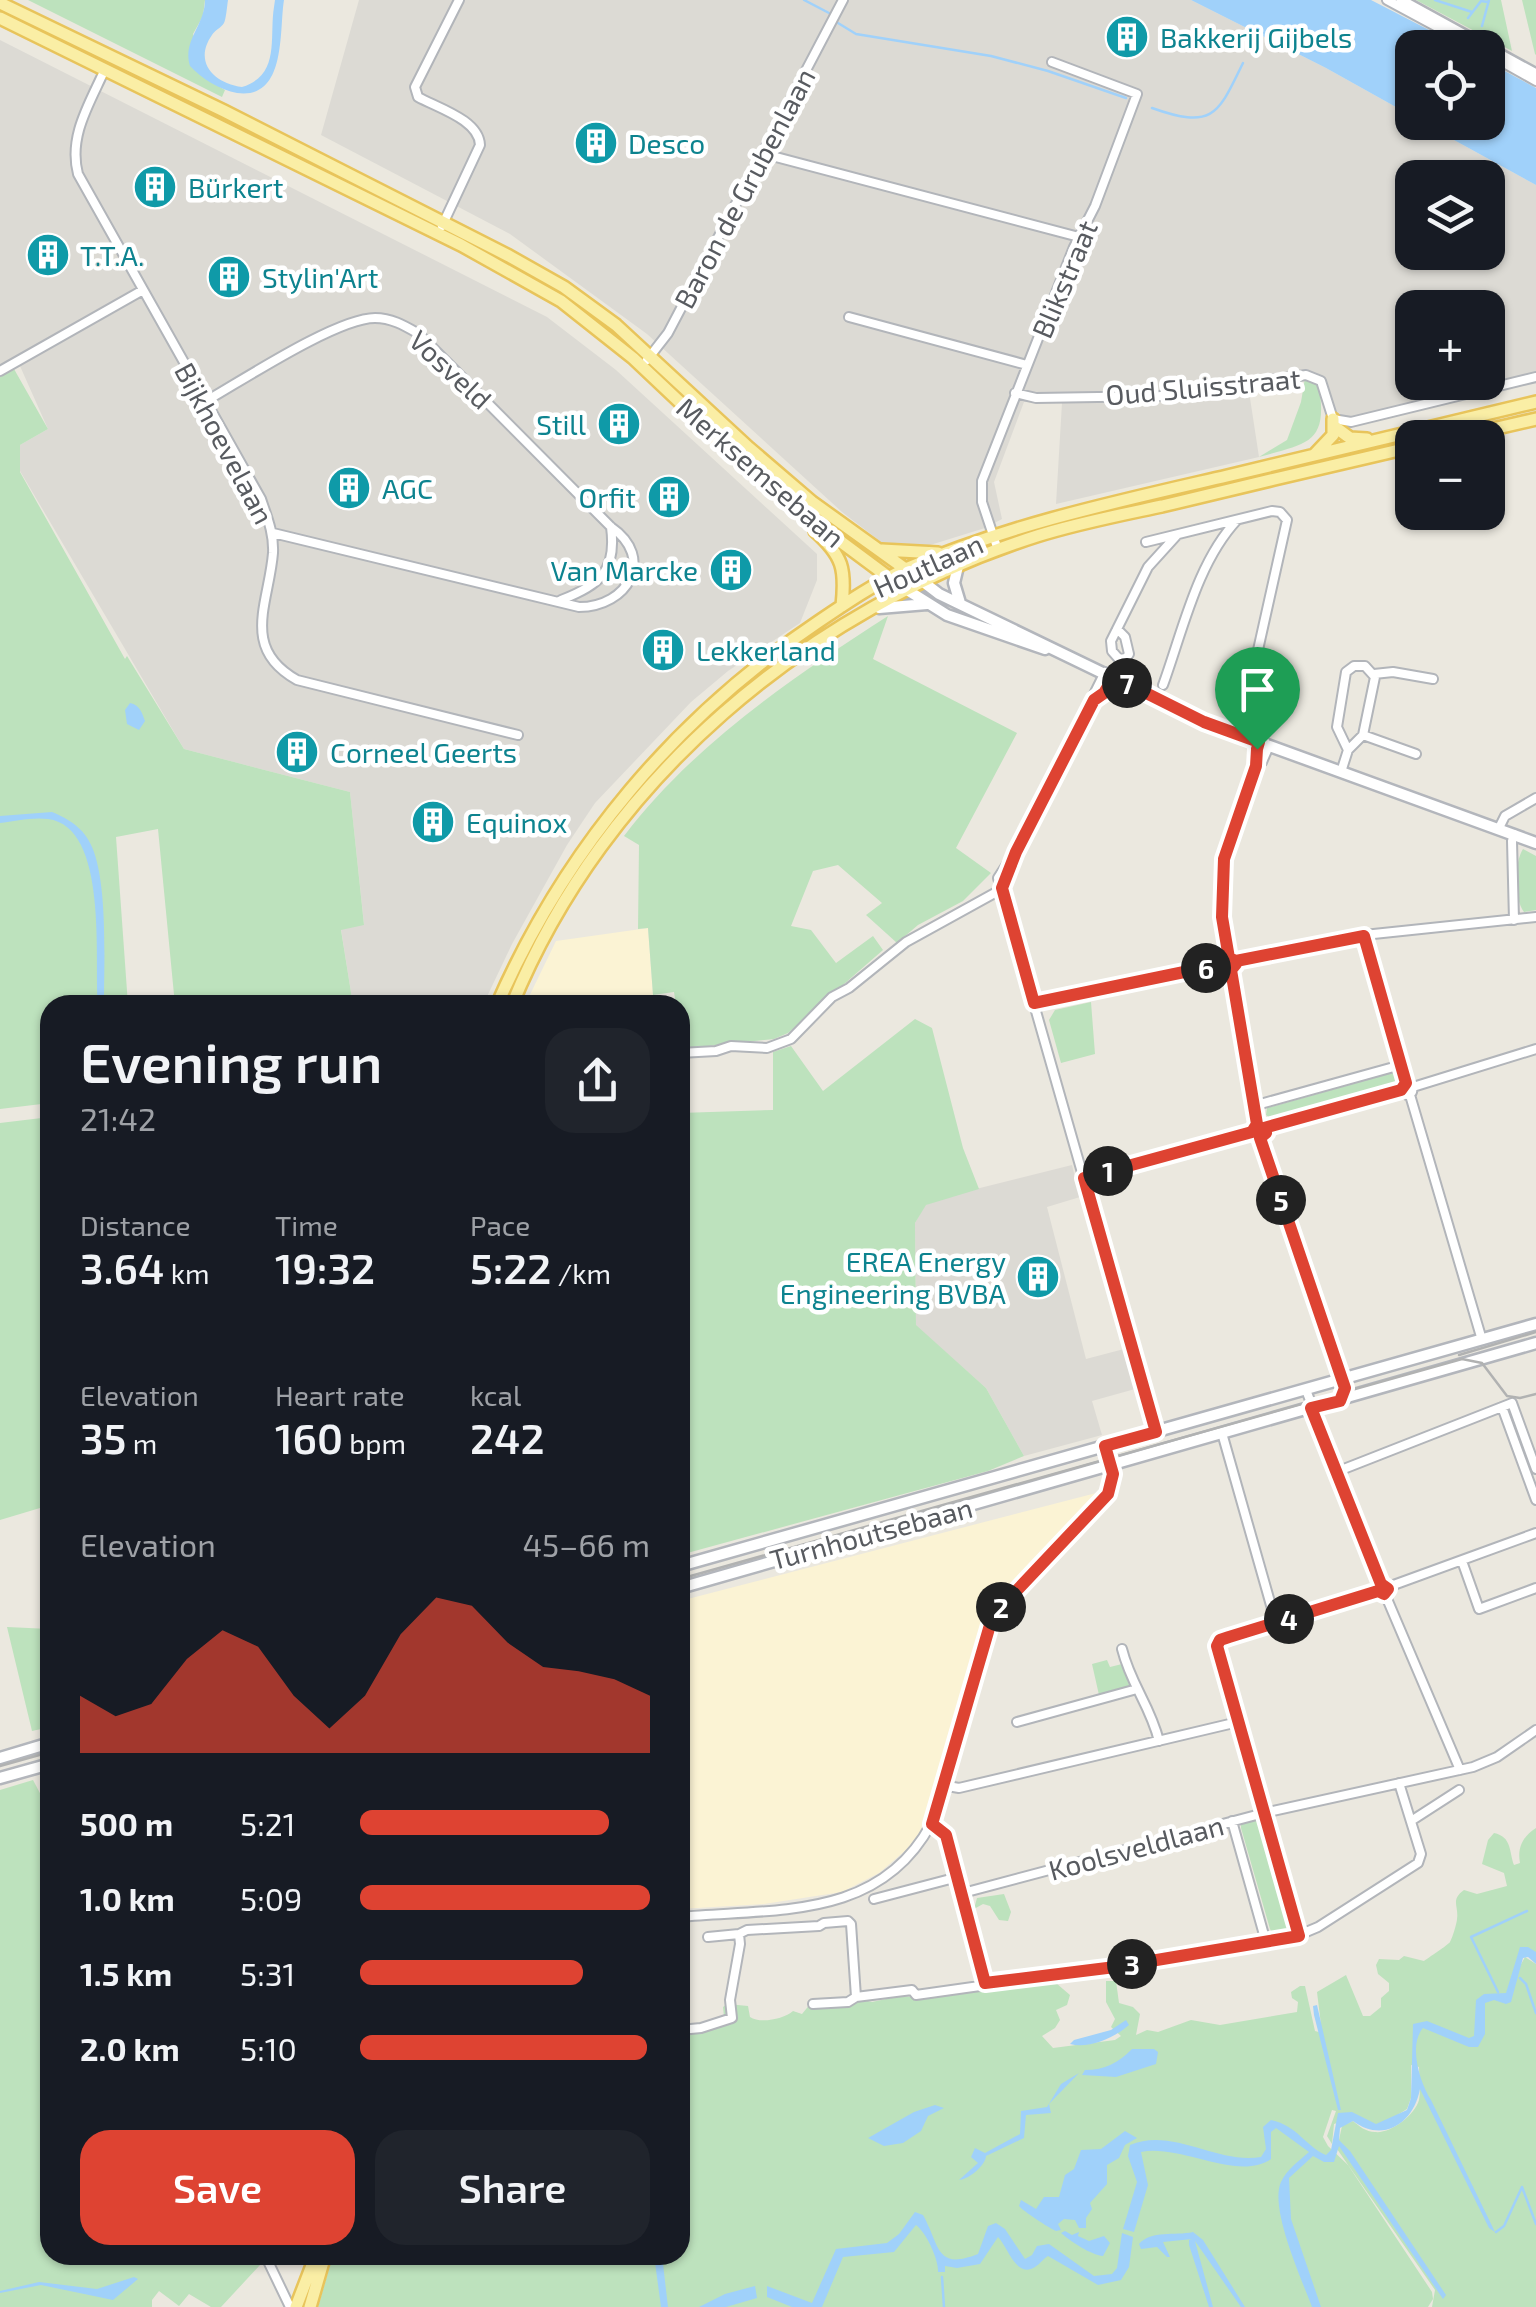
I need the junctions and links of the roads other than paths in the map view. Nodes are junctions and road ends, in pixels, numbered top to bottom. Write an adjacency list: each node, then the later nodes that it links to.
1 (459, 0): 13 (street)
2 (842, 0): 12 (street, Baron de Grubenlaan)
3 (1387, 0): 7 (street)
4 (1401, 0): 11 (street)
5 (0, 3): 8 (main road, Merksemsebaan)
6 (0, 18): 8 (main road, Merksemsebaan)
7 (1443, 30)
8 (108, 61): 13 (main road, Merksemsebaan); 16 (street, Bijkhoevelaan)
9 (1052, 62): 14 (street, Blikstraat)
10 (1505, 62): 11 (street)
11 (1536, 78)
12 (761, 153): 14 (street); 18 (street, Baron de Grubenlaan)
13 (441, 228): 15 (main road, Merksemsebaan)
14 (1080, 238): 19 (street, Blikstraat)
15 (540, 280): 18 (main road, Merksemsebaan); 20 (main road, Merksemsebaan)
16 (143, 290): 21 (street); 24 (street, Bijkhoevelaan)
17 (849, 317): 19 (street)
18 (651, 356): 20 (street, Baron de Grubenlaan); 39 (main road, Merksemsebaan)
19 (1027, 364): 23 (street, Blikstraat)
20 (642, 366): 32 (main road, Merksemsebaan)
21 (0, 371)
22 (1536, 377): 27 (street, Oud Sluisstraat)
23 (1015, 393): 27 (street, Oud Sluisstraat); 37 (street, Blikstraat)
24 (206, 401): 34 (street, Vosveld); 35 (street, Bijkhoevelaan)
25 (1536, 402): 29 (main road, Houtlaan)
26 (1536, 418): 28 (main road)
27 (1334, 423): 29 (main road); 31 (main road)
28 (1505, 426)
29 (1382, 440): 31 (main road, Houtlaan)
30 (1395, 451): 40 (main road, Houtlaan)
31 (1312, 456): 37 (main road, Houtlaan)
32 (805, 514): 44 (main road, Merksemsebaan); 50 (main road)
33 (1238, 520): 36 (street); 57 (street); 58 (street)
34 (611, 526): 47 (street); 47 (street, Vosveld)
35 (272, 533): 47 (street, Vosveld); 60 (street, Bijkhoevelaan)
36 (1178, 535): 38 (street); 52 (street)
37 (993, 536): 40 (street, Blikstraat); 41 (main road, Houtlaan)
38 (1146, 542)
39 (878, 549): 41 (main road); 43 (main road, Merksemsebaan)
40 (998, 550): 42 (main road, Houtlaan)
41 (948, 553): 43 (main road, Houtlaan)
42 (958, 566): 45 (main road, Houtlaan); 49 (main road)
43 (906, 570): 44 (main road, Houtlaan); 45 (main road, Merksemsebaan)
44 (890, 578): 46 (main road, Merksemsebaan); 50 (main road, Houtlaan)
45 (922, 580): 46 (main road, Houtlaan); 49 (main road, Merksemsebaan)
46 (904, 588): 48 (main road, Merksemsebaan); 51 (main road, Houtlaan)
47 (562, 600)
48 (928, 604): 51 (main road); 53 (main road, Merksemsebaan)
49 (960, 604): 53 (main road, Merksemsebaan)
50 (842, 606): 74 (main road, Houtlaan)
51 (860, 614): 75 (main road, Houtlaan)
52 (1117, 629)
53 (1057, 649): 54 (main road, Merksemsebaan)
54 (1110, 674): 58 (main road, Merksemsebaan); 69 (street)
55 (1374, 674): 56 (street); 59 (street); 62 (street)
56 (1432, 678)
57 (1164, 685)
58 (1239, 735): 61 (main road, Merksemsebaan)
59 (1363, 735): 62 (street); 63 (street)
60 (518, 736)
61 (1264, 744): 64 (main road, Merksemsebaan); 73 (street)
62 (1348, 750): 64 (street)
63 (1416, 754)
64 (1341, 772): 66 (main road, Merksemsebaan)
65 (1536, 798): 66 (street)
66 (1499, 828): 67 (main road, Merksemsebaan)
67 (1514, 834): 68 (main road, Merksemsebaan); 71 (street)
68 (1536, 842)
69 (1001, 886): 76 (street); 78 (street)
70 (1536, 917): 71 (street)
71 (1514, 920): 72 (street)
72 (1364, 936): 73 (street); 79 (street)
73 (1230, 963): 76 (street); 81 (street)
74 (502, 995)
75 (517, 995)
76 (1034, 1003): 83 (street)
77 (1536, 1049): 80 (street)
78 (690, 1052)
79 (1401, 1064): 80 (street); 81 (street)
80 (1407, 1089): 82 (street); 85 (street)
81 (1253, 1106): 82 (street)
82 (1258, 1128): 83 (street); 87 (street)
83 (1084, 1178): 92 (street)
84 (1536, 1324): 85 (main road, Turnhoutsebaan)
85 (1482, 1340): 87 (main road, Turnhoutsebaan)
86 (1536, 1343): 89 (main road, Turnhoutsebaan)
87 (1342, 1379): 88 (main road, Turnhoutsebaan); 89 (street)
88 (1306, 1390): 91 (street); 92 (main road, Turnhoutsebaan)
89 (1340, 1401): 91 (main road, Turnhoutsebaan)
90 (1502, 1406): 97 (street); 98 (street); 101 (street)
91 (1311, 1408): 93 (main road, Turnhoutsebaan); 98 (street)
92 (1156, 1432): 94 (main road, Turnhoutsebaan)
93 (1222, 1433): 96 (main road, Turnhoutsebaan); 108 (street)
94 (1105, 1446): 95 (main road, Turnhoutsebaan); 96 (street)
95 (1061, 1458): 99 (street); 100 (street); 104 (main road, Turnhoutsebaan)
96 (1111, 1466): 99 (main road, Turnhoutsebaan); 121 (street)
97 (1536, 1470)
98 (1336, 1472): 107 (street)
99 (1074, 1477): 100 (main road, Turnhoutsebaan)
100 (1062, 1480): 105 (main road, Turnhoutsebaan)
101 (1536, 1500)
102 (1536, 1534): 103 (street)
103 (1462, 1560): 106 (street); 107 (street)
104 (690, 1563)
105 (690, 1585)
106 (1536, 1588)
107 (1383, 1589): 108 (street); 118 (street)
108 (1276, 1623): 112 (street)
109 (1122, 1649): 110 (street)
110 (1137, 1690): 111 (street); 114 (street)
111 (1016, 1722)
112 (1238, 1722): 114 (street); 123 (street)
113 (1536, 1730): 118 (street, Koolsveldlaan)
114 (1159, 1741): 121 (street)
115 (40, 1746): 116 (main road)
116 (0, 1758)
117 (40, 1767): 119 (main road)
118 (1460, 1770): 120 (street, Koolsveldlaan)
119 (0, 1778)
120 (1399, 1783): 123 (street, Koolsveldlaan); 125 (street)
121 (942, 1785): 126 (street)
122 (1460, 1790): 125 (street)
123 (1264, 1813): 124 (street, Koolsveldlaan); 132 (street)
124 (1232, 1821): 128 (street, Koolsveldlaan); 134 (street)
125 (1411, 1821): 132 (street)
126 (932, 1824): 127 (street); 130 (street)
127 (958, 1877): 128 (street); 129 (street)
128 (963, 1893): 135 (street)
129 (874, 1900)
130 (690, 1917)
131 (738, 1934): 133 (street); 136 (street); 138 (street)
132 (1299, 1936): 134 (street)
133 (708, 1937)
134 (1266, 1942): 135 (street)
135 (985, 1983): 136 (street)
136 (856, 1997): 137 (street)
137 (813, 2004)
138 (690, 2029)
139 (270, 2265): 143 (street)
140 (312, 2265): 142 (main road)
141 (322, 2265): 145 (main road)
142 (303, 2288): 143 (street); 144 (main road)
143 (282, 2291): 144 (street)
144 (293, 2307)
145 (310, 2307)

